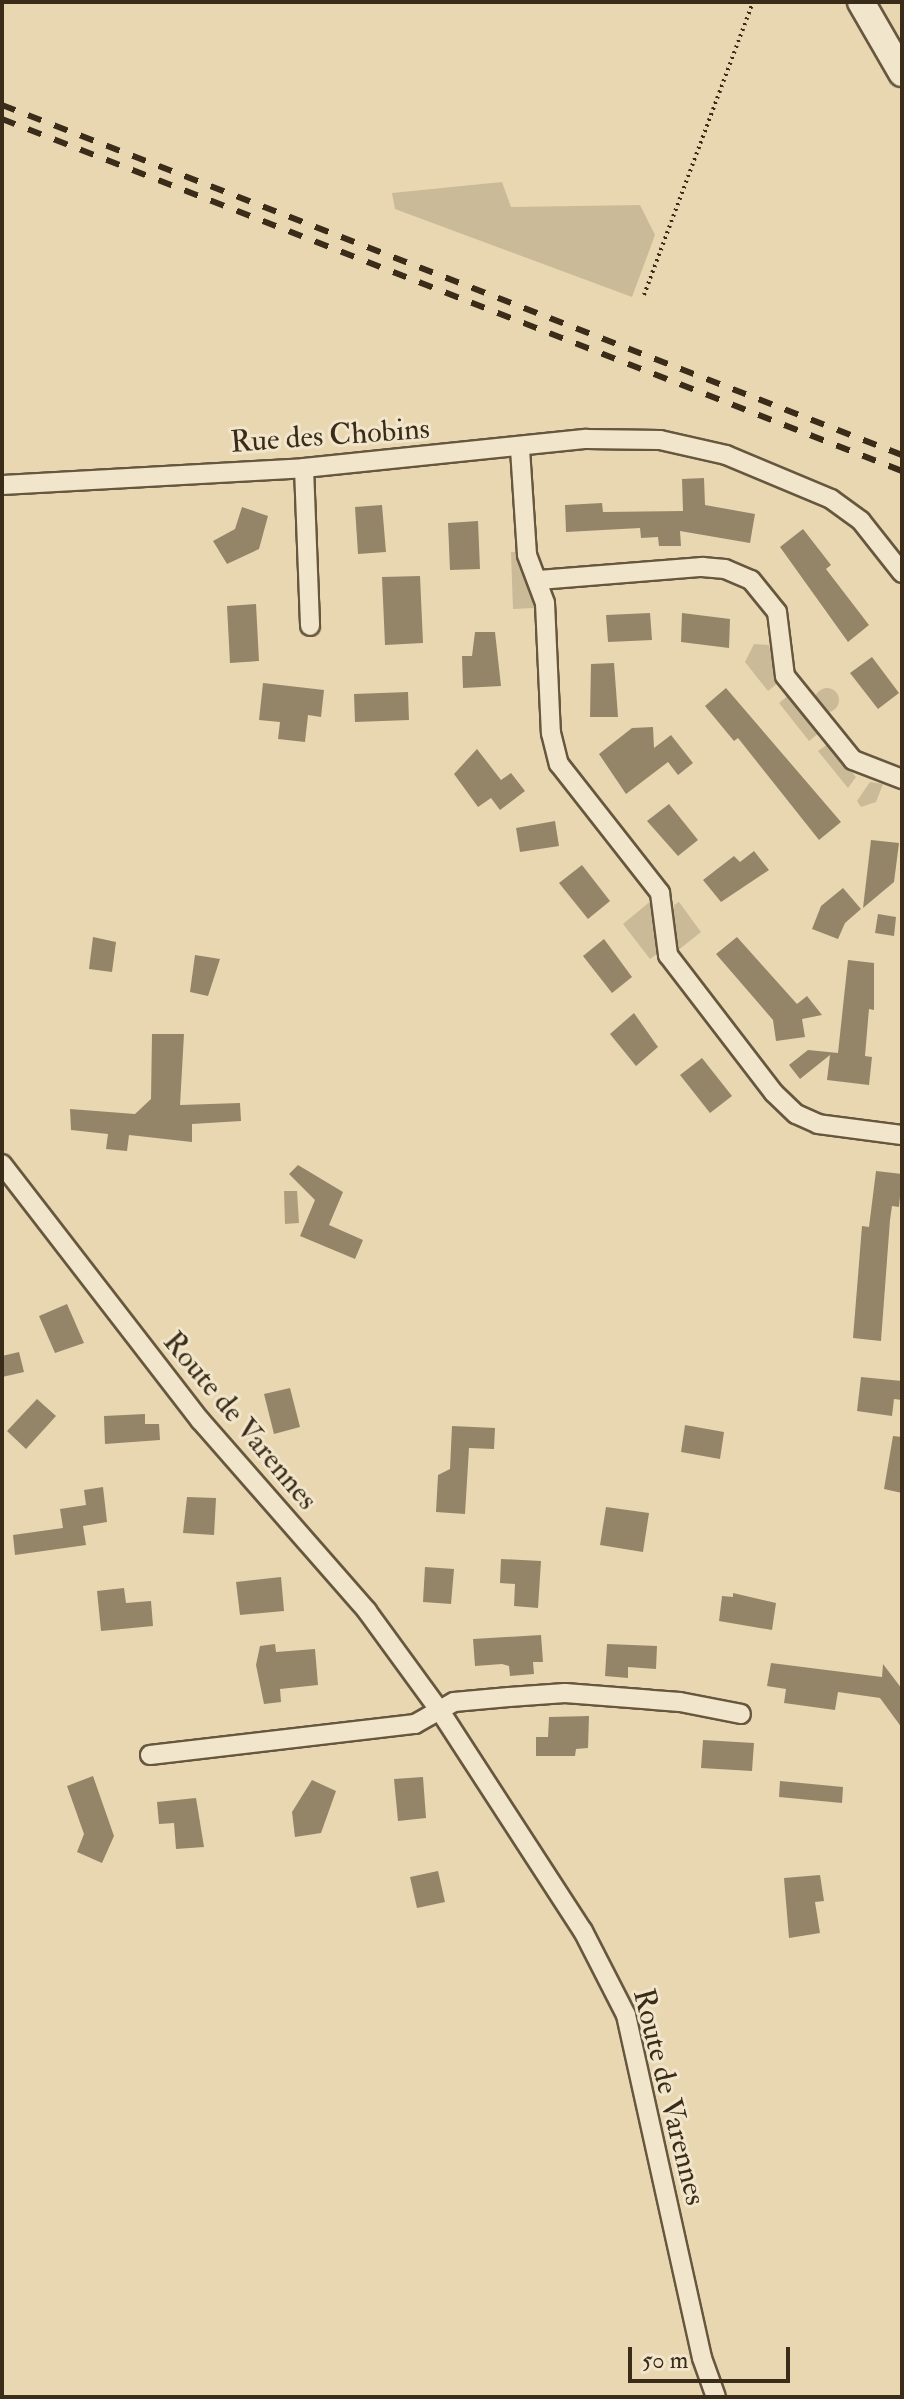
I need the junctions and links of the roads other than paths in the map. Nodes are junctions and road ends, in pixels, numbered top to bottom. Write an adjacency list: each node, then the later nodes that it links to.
1 (861, 2): 2 (street)
2 (902, 73)
3 (520, 449): 4 (street, Rue des Chobins); 6 (street, Rue des Chobins); 7 (street)
4 (304, 468): 5 (street, Rue des Chobins); 8 (street)
5 (2, 485)
6 (902, 573)
7 (539, 580): 9 (street); 10 (street)
8 (310, 626)
9 (902, 779)
10 (902, 1131)
11 (2, 1164): 12 (street, Route de Varennes)
12 (440, 1711): 13 (street); 14 (street); 15 (street, Route de Varennes)
13 (741, 1714)
14 (150, 1755)
15 (716, 2397)

